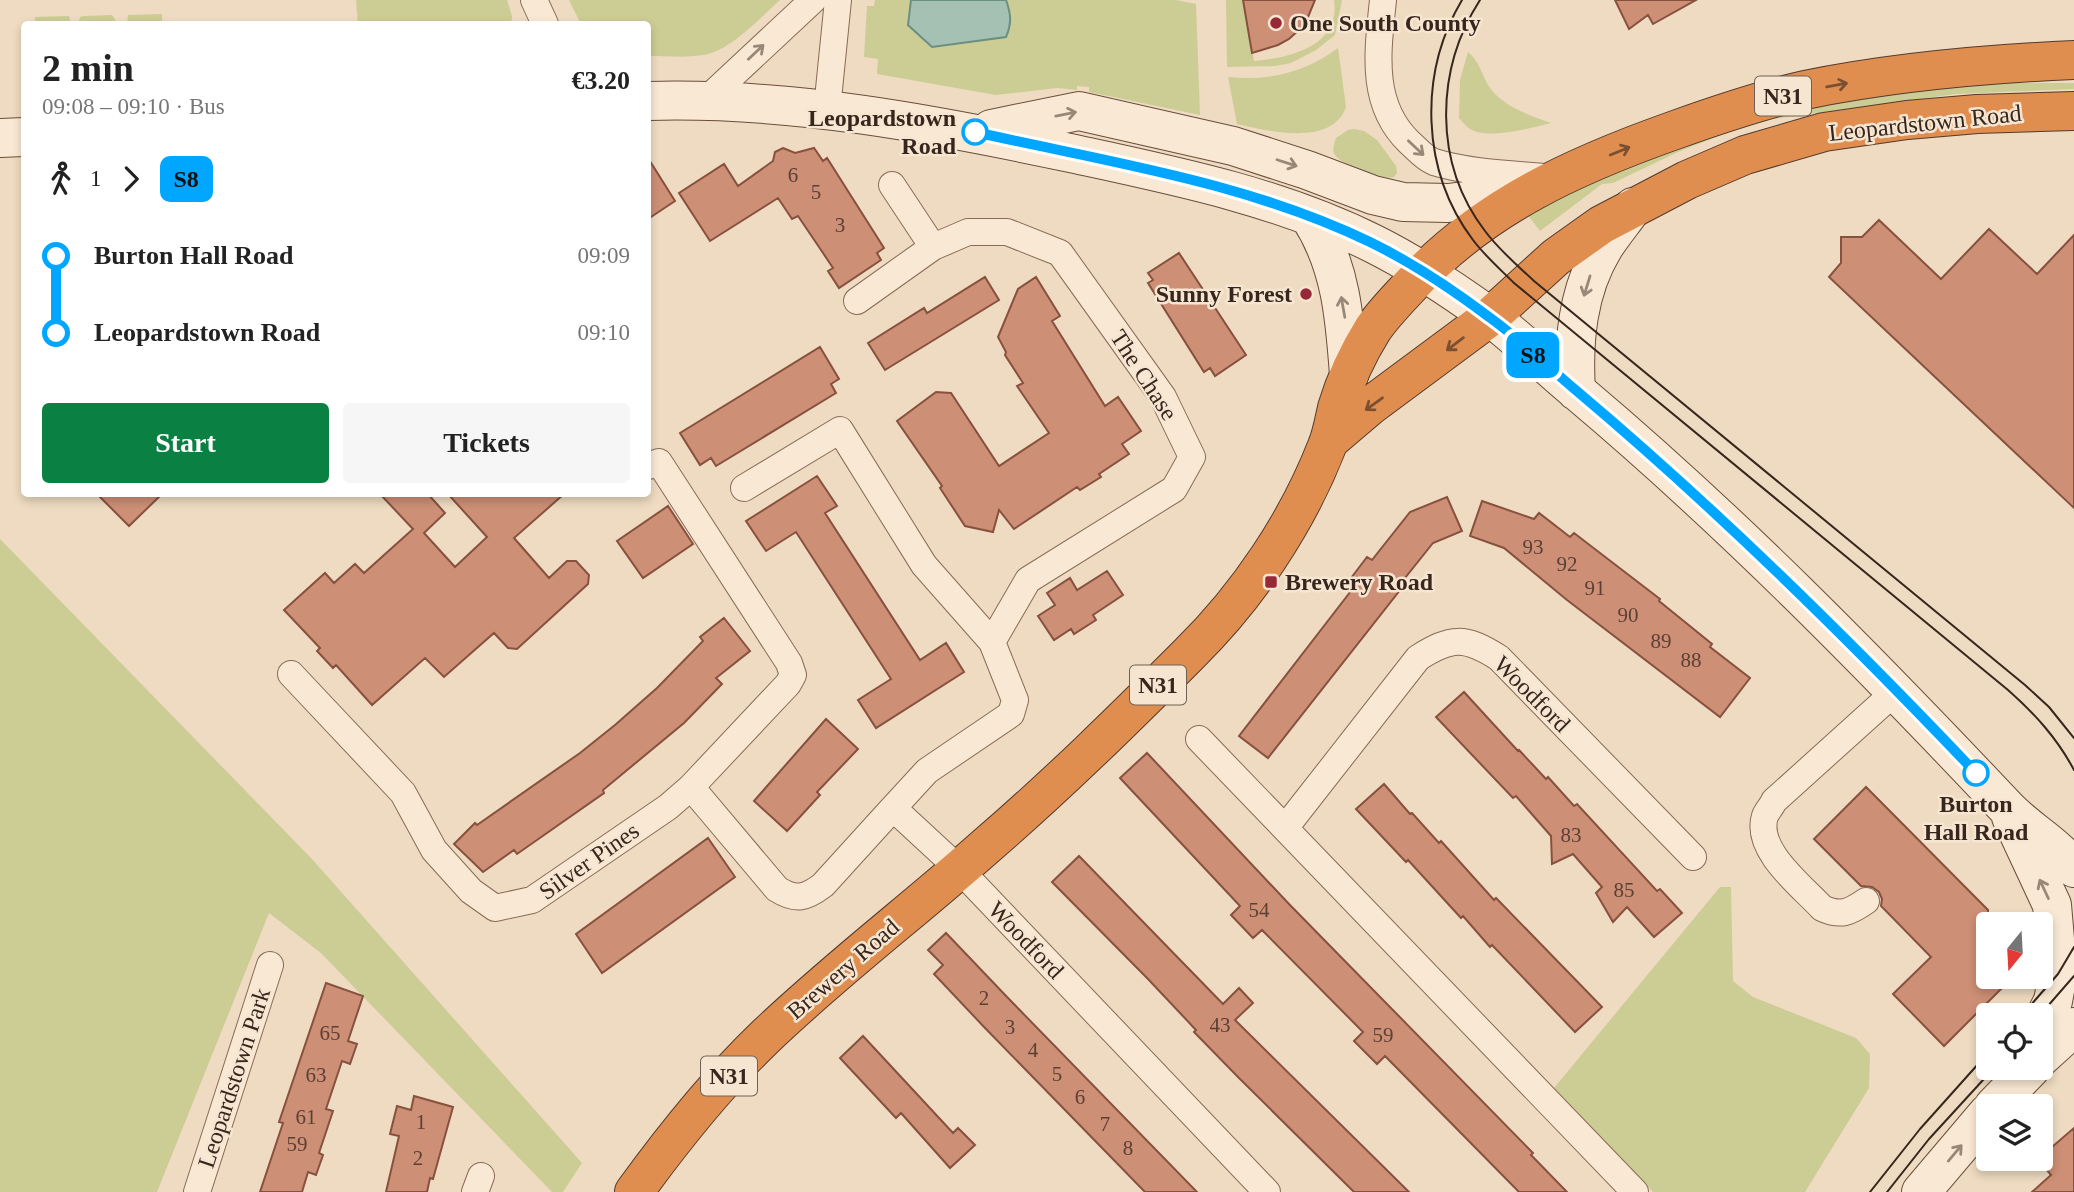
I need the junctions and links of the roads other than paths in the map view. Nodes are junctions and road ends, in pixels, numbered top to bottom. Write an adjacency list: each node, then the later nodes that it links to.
1 (534, 0): 5 (street)
2 (813, 0): 7 (street, one-way to 2)
3 (838, 0): 9 (street)
4 (1383, 0): 15 (street, one-way to 15)
5 (544, 21)
6 (2074, 60): 15 (highway, Leopardstown Road / N31, one-way to 6)
7 (707, 99): 8 (main road); 9 (main road)
8 (651, 101)
9 (827, 109): 11 (main road)
10 (2074, 111): 16 (highway, Leopardstown Road / N31)
11 (975, 132): 15 (main road, one-way to 15); 17 (main road)
12 (21, 137): 13 (main road)
13 (0, 138)
14 (892, 185): 18 (street)
15 (1543, 185): 19 (highway, Leopardstown Road / N31)
16 (1633, 207): 21 (highway, Leopardstown Road / N31); 23 (main road, one-way to 23)
17 (1309, 216): 19 (main road); 22 (main road, one-way to 17)
18 (933, 247): 20 (street, The Chase); 27 (street, The Chase)
19 (1423, 273): 21 (main road); 22 (highway, Brewery Road / N31)
20 (857, 301)
21 (1490, 317): 23 (main road); 24 (highway, Brewery Road / N31, one-way to 24)
22 (1349, 375): 24 (highway, Brewery Road / N31)
23 (1576, 391): 29 (main road)
24 (1330, 440): 37 (highway, Brewery Road / N31)
25 (651, 465): 31 (street, Silver Pines)
26 (744, 488): 27 (street)
27 (992, 642): 32 (street)
28 (291, 674): 31 (street, Silver Pines)
29 (1896, 691): 33 (main road); 38 (street)
30 (1199, 739): 34 (street)
31 (691, 787): 32 (street)
32 (892, 808): 37 (street)
33 (2008, 810): 36 (main road); 40 (main road, one-way to 33)
34 (1285, 828): 35 (street, Woodford); 47 (street)
35 (1693, 857)
36 (2073, 866)
37 (959, 869): 45 (highway, Brewery Road / N31); 46 (street, Woodford)
38 (1866, 901)
39 (270, 965): 44 (street, Leopardstown Park)
40 (2052, 1003)
41 (2074, 1027): 42 (main road)
42 (2053, 1046)
43 (2009, 1088): 48 (main road, one-way to 43)
44 (197, 1192)
45 (634, 1192)
46 (1267, 1192)
47 (1635, 1192)
48 (1921, 1192)

